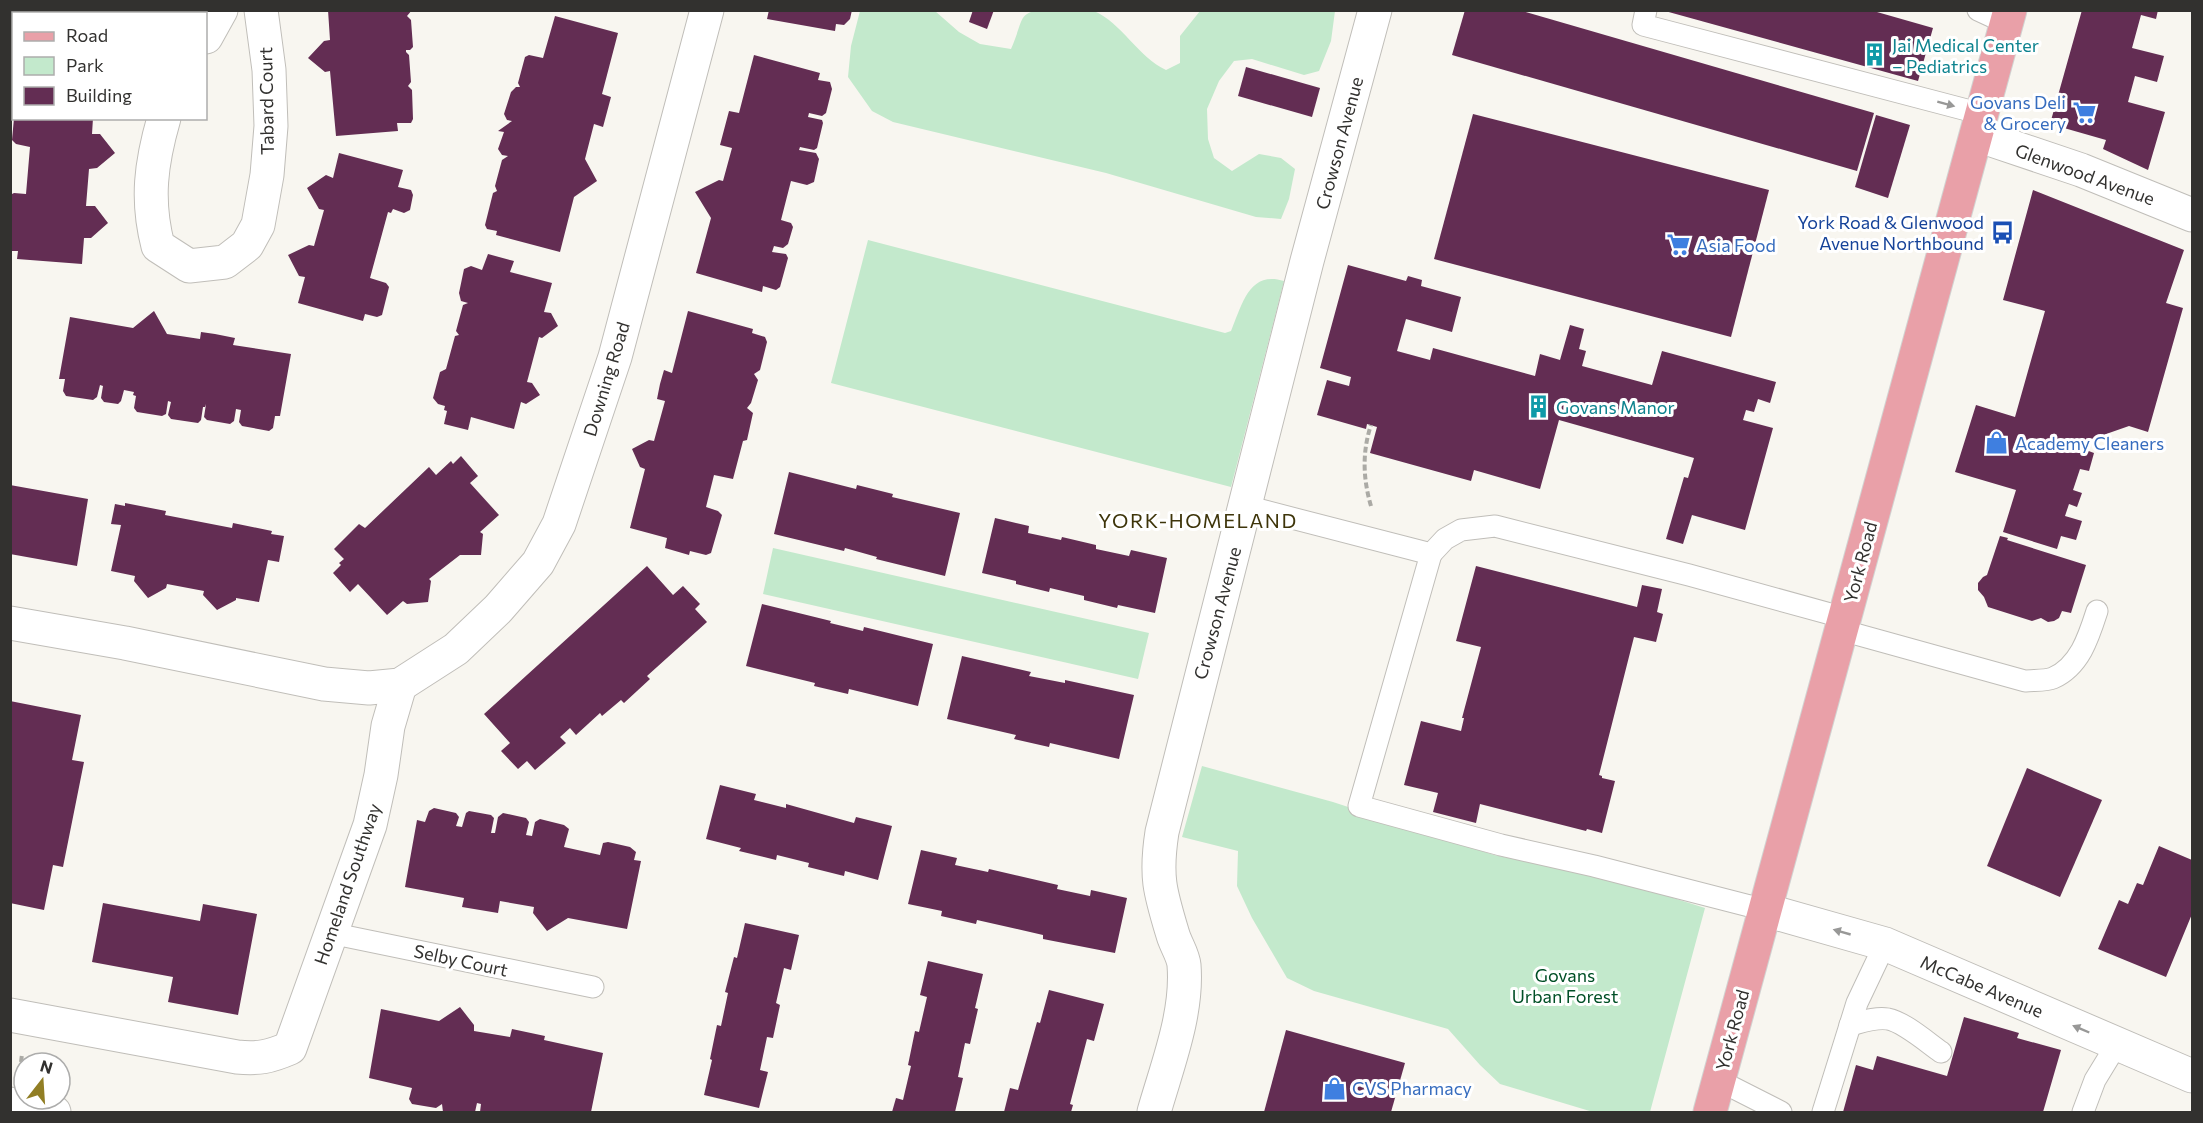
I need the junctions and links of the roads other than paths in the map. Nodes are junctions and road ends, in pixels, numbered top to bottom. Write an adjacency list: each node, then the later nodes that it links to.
1 (221, 10): 7 (street)
2 (261, 10): 8 (street, Tabard Court)
3 (707, 10): 16 (street, Downing Road)
4 (1375, 10): 11 (street, Crowson Avenue)
5 (1646, 10): 9 (lane, one-way to 9)
6 (1998, 15): 9 (main road, York Road)
7 (207, 35)
8 (163, 120)
9 (1979, 124): 10 (street, Glenwood Avenue); 15 (main road, York Road)
10 (2193, 215)
11 (1245, 506): 12 (lane); 27 (street, Crowson Avenue)
12 (1431, 554): 15 (lane); 17 (lane)
13 (2097, 611): 15 (lane)
14 (10, 623): 16 (street)
15 (1843, 624): 17 (main road, York Road)
16 (400, 685): 18 (street, Homeland Southway)
17 (1765, 910): 19 (street, McCabe Avenue, one-way to 17); 26 (main road, York Road)
18 (330, 933): 20 (lane, Selby Court); 21 (street, Homeland Southway)
19 (1885, 944): 22 (lane); 23 (street, McCabe Avenue, one-way to 19)
20 (593, 987)
21 (10, 1016)
22 (1850, 1025): 24 (lane); 30 (lane)
23 (2117, 1044): 25 (street, McCabe Avenue); 31 (lane)
24 (1941, 1052)
25 (2193, 1076)
26 (1718, 1080): 28 (main road, York Road); 29 (lane)
27 (1154, 1113)
28 (1710, 1113)
29 (1782, 1113)
30 (1823, 1113)
31 (2083, 1113)

